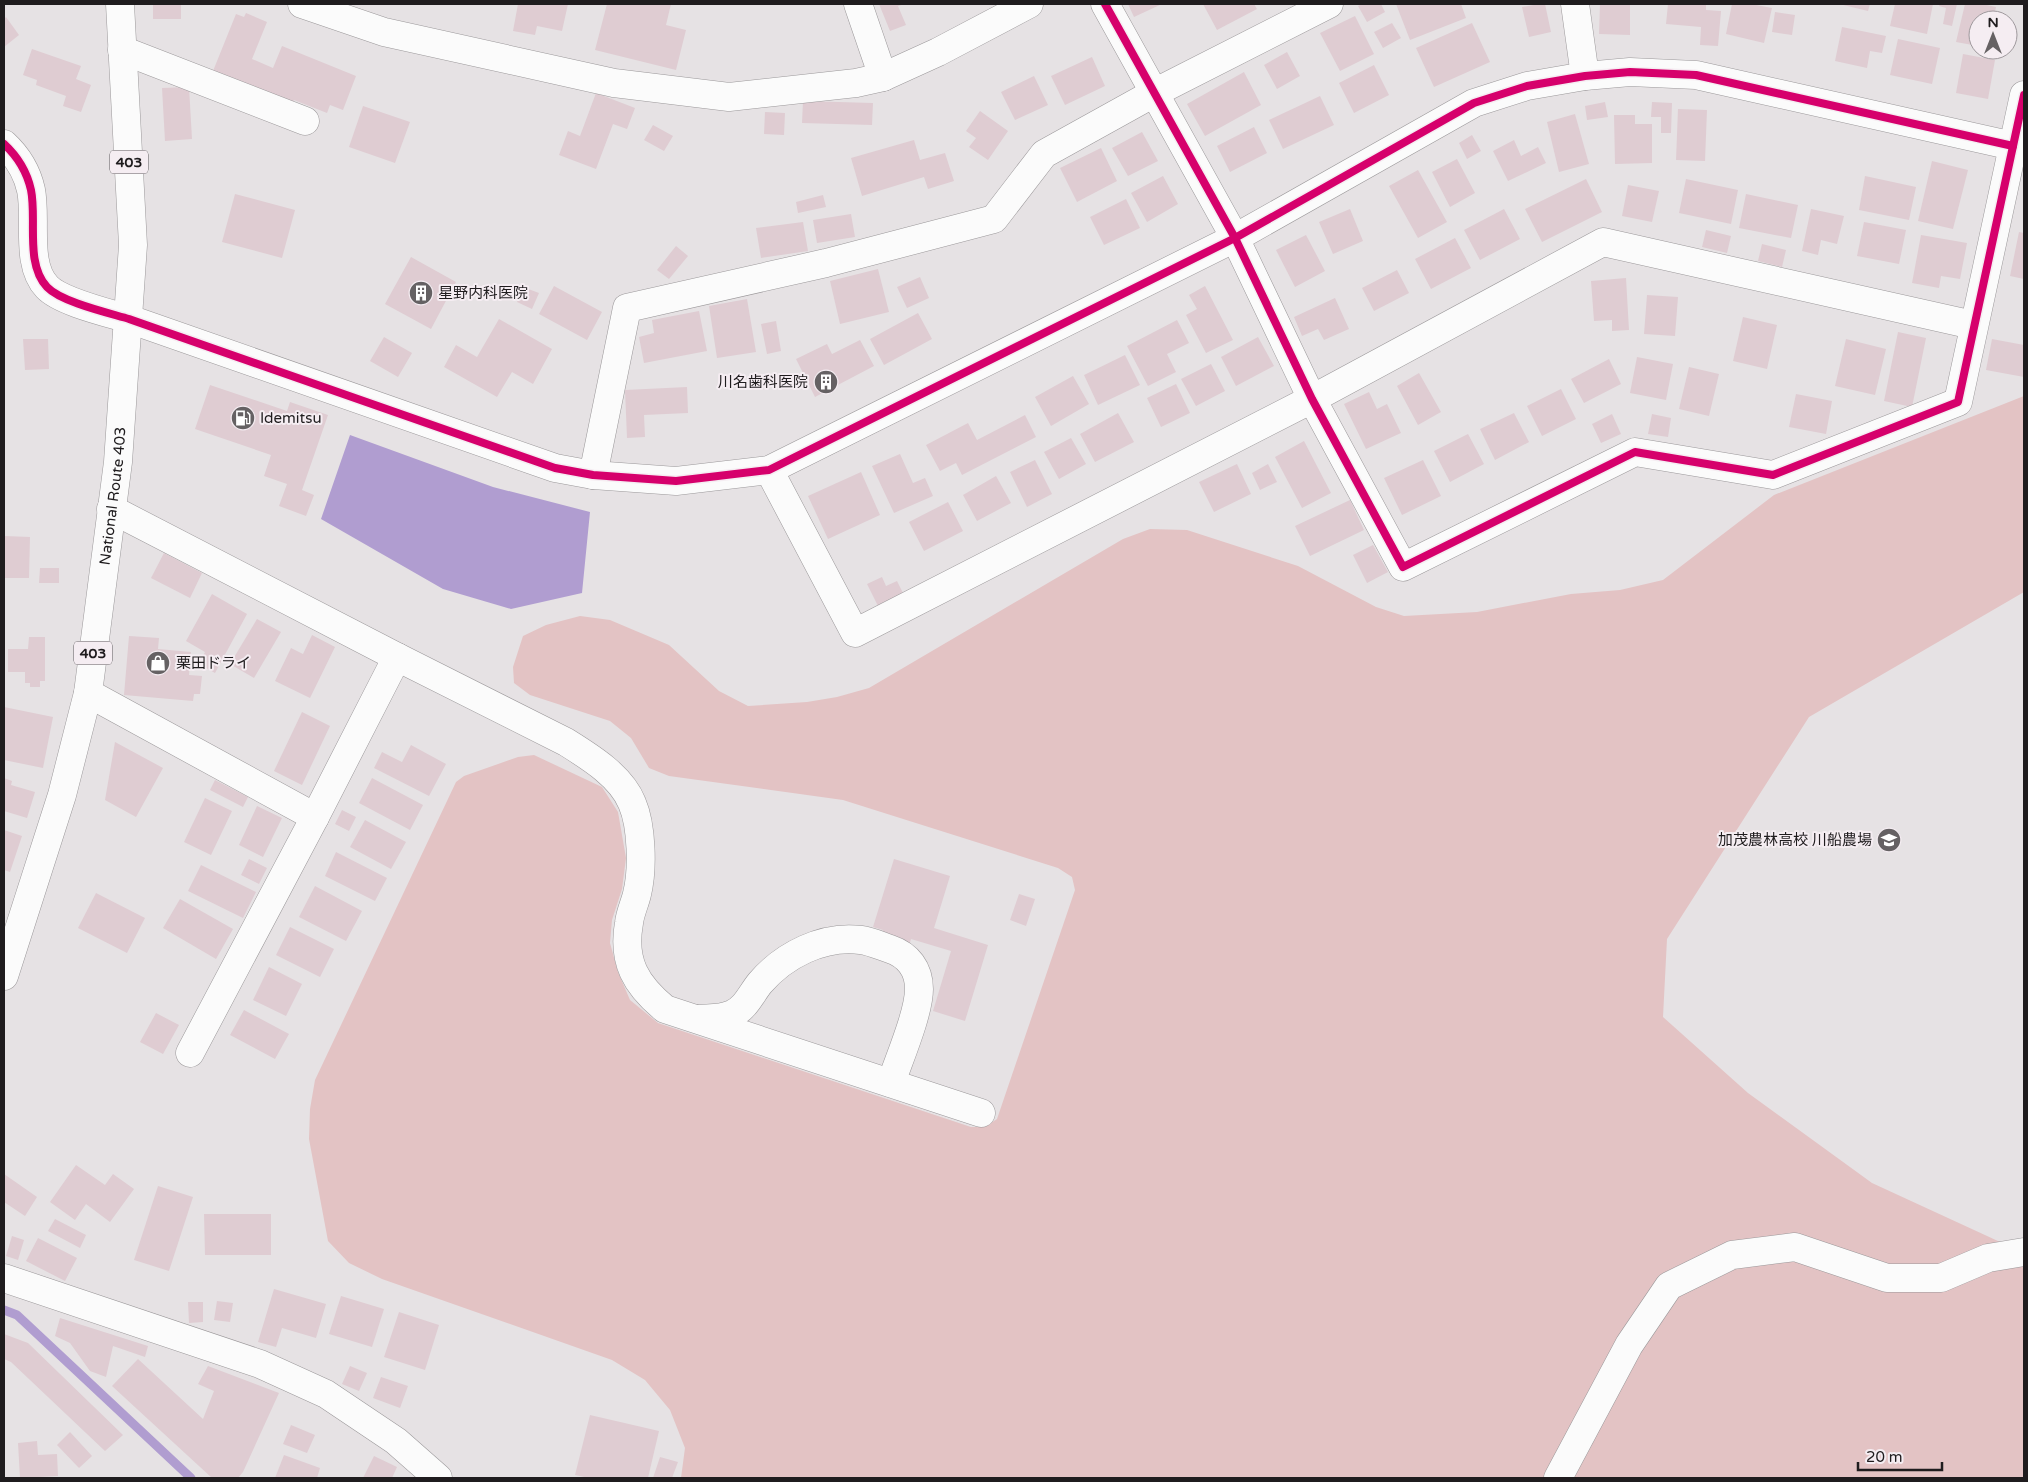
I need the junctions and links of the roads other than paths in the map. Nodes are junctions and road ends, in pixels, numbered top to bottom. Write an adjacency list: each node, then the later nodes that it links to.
1 (120, 4): 8 (main road, National Route 403 / 403)
2 (302, 4): 10 (main road)
3 (858, 4): 10 (main road)
4 (1029, 4): 10 (main road)
5 (1105, 4): 11 (main road)
6 (1329, 4): 11 (main road)
7 (1575, 4): 9 (main road)
8 (122, 50): 13 (main road); 17 (main road, National Route 403 / 403)
9 (1585, 76): 15 (main road); 16 (main road)
10 (883, 77)
11 (1154, 92): 16 (main road); 21 (main road)
12 (2024, 95): 15 (main road)
13 (304, 121)
14 (4, 144): 17 (main road)
15 (2014, 146): 18 (main road)
16 (1235, 238): 19 (main road); 20 (main road)
17 (129, 319): 21 (main road); 22 (main road, National Route 403 / 403)
18 (1974, 325): 19 (main road); 19 (main road)
19 (1312, 399): 20 (main road)
20 (769, 470): 21 (main road)
21 (593, 475)
22 (111, 508): 23 (main road); 24 (main road, National Route 403 / 403)
23 (397, 657): 25 (main road); 27 (main road)
24 (88, 693): 25 (main road); 26 (main road, National Route 403 / 403)
25 (315, 818): 28 (main road)
26 (4, 976)
27 (694, 1019): 29 (main road); 29 (main road)
28 (190, 1053)
29 (891, 1084): 30 (main road)
30 (982, 1113)
31 (2024, 1252): 34 (main road)
32 (4, 1278): 33 (main road)
33 (438, 1478)
34 (1558, 1478)

